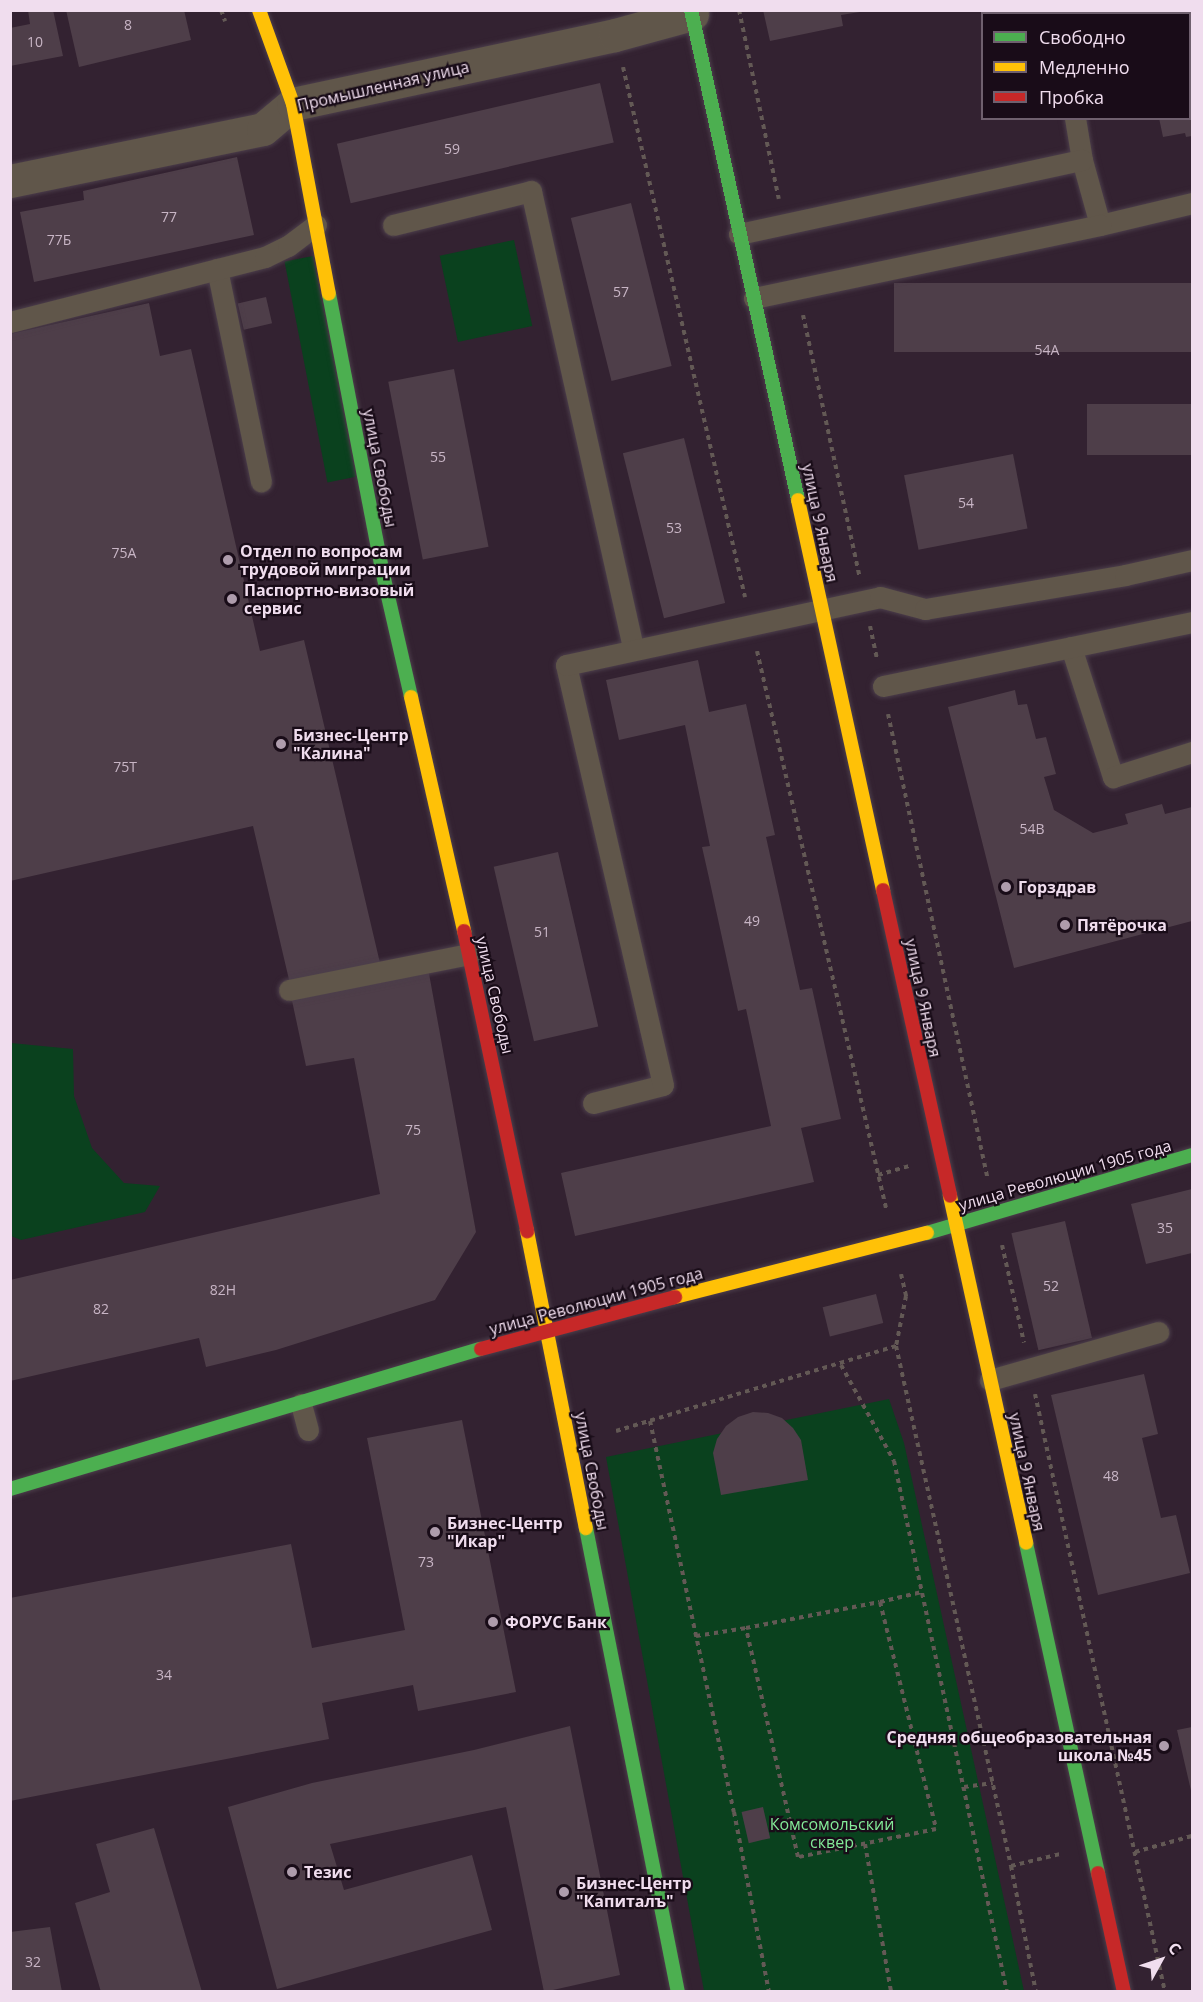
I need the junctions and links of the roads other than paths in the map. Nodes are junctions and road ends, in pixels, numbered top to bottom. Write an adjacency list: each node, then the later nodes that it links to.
1 (259, 10): 3 (main road, улица Свободы)
2 (692, 12): 3 (street, Промышленная улица); 11 (main road, улица 9 Января)
3 (293, 104): 6 (street, Промышленная улица); 8 (main road, улица Свободы)
4 (1075, 120): 5 (lane)
5 (1082, 160): 10 (lane); 11 (lane)
6 (10, 181)
7 (1192, 203): 10 (lane)
8 (316, 225): 12 (lane); 23 (main road, улица Свободы)
9 (393, 225): 20 (lane)
10 (1100, 225): 13 (lane)
11 (740, 234): 13 (main road, улица 9 Января)
12 (217, 269): 14 (lane); 15 (lane)
13 (754, 298): 17 (main road, улица 9 Января)
14 (10, 322)
15 (261, 481)
16 (1192, 560): 17 (lane)
17 (822, 610): 20 (lane); 27 (main road, улица 9 Января)
18 (1192, 622): 19 (lane)
19 (1071, 647): 21 (lane); 22 (lane)
20 (634, 650): 25 (lane)
21 (883, 687)
22 (1192, 752)
23 (469, 954): 24 (lane); 28 (main road, улица Свободы)
24 (289, 990)
25 (593, 1102)
26 (1192, 1155): 27 (main road, улица Революции 1905 года)
27 (956, 1225): 28 (main road, улица Революции 1905 года); 30 (main road, улица 9 Января)
28 (544, 1330): 31 (main road, улица Революции 1905 года); 34 (main road, улица Свободы)
29 (1158, 1332): 30 (lane)
30 (990, 1380): 35 (main road, улица 9 Января)
31 (301, 1404): 32 (lane); 33 (main road, улица Революции 1905 года)
32 (308, 1430)
33 (10, 1489)
34 (678, 1992)
35 (1124, 1992)

